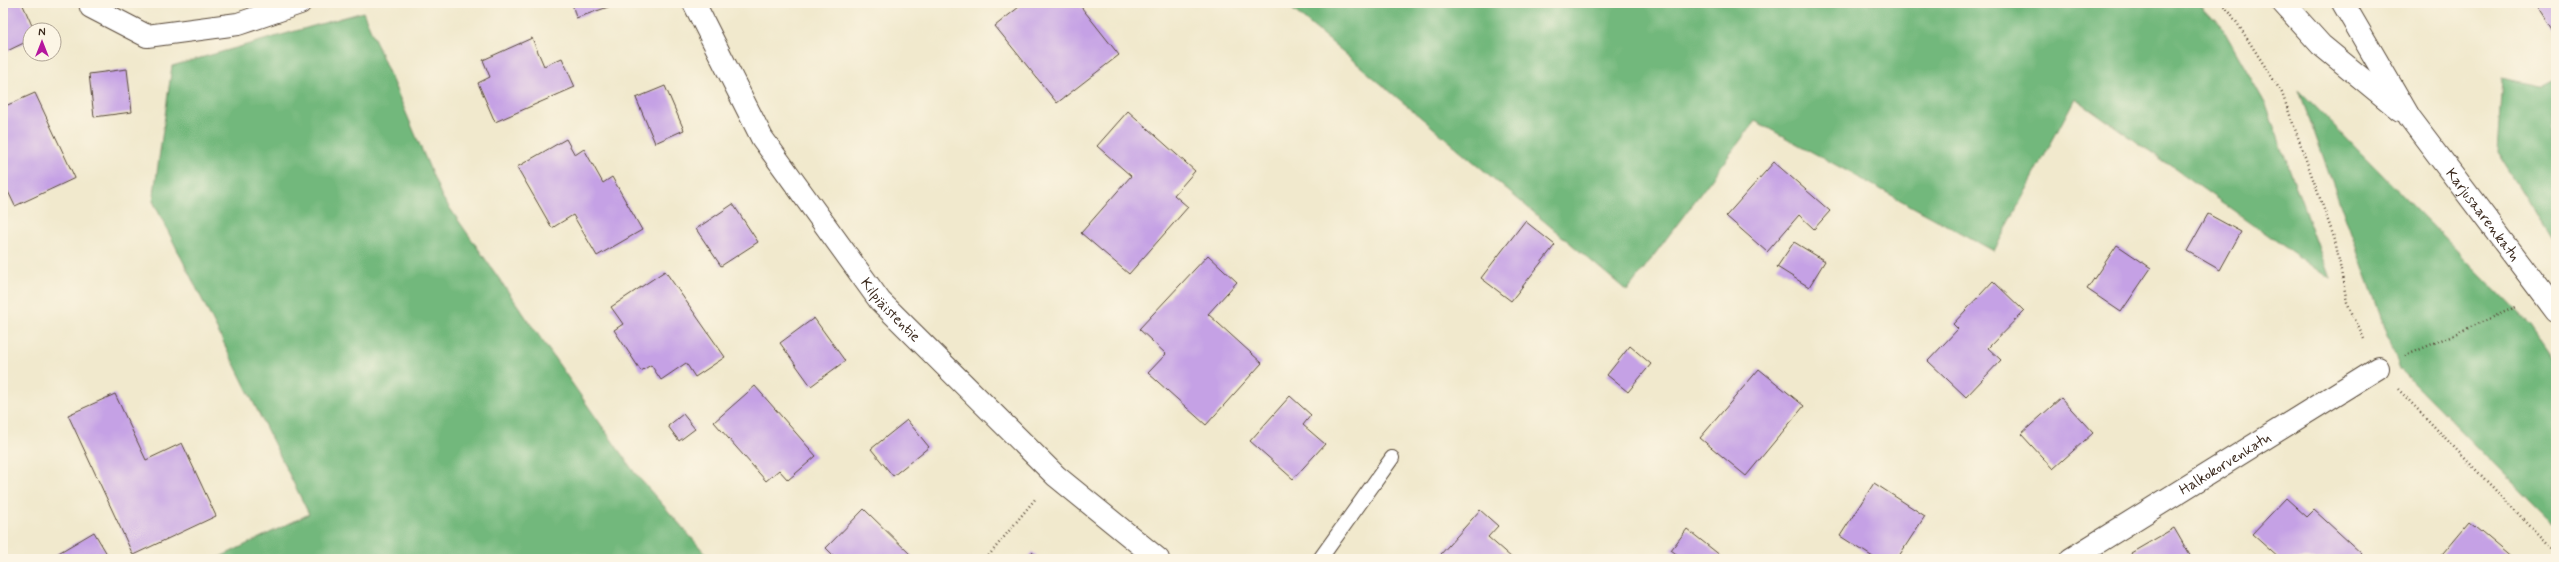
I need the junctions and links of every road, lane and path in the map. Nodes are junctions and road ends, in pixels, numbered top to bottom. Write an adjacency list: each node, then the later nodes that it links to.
1 (90, 3): 2 (street)
2 (300, 3)
3 (694, 3): 14 (street, Kilpiäistentie)
4 (2221, 3): 9 (path)
5 (2283, 3): 7 (street, Karjusaarenkatu)
6 (2343, 3): 7 (street, Karjusaarenkatu)
7 (2410, 118): 8 (street, Karjusaarenkatu)
8 (2550, 303): 9 (path)
9 (2378, 368): 12 (path); 16 (street, Halkokorvenkatu)
10 (1392, 458): 15 (lane)
11 (1036, 497): 13 (path)
12 (2556, 553)
13 (986, 559)
14 (1158, 559)
15 (1320, 559)
16 (2071, 559)

